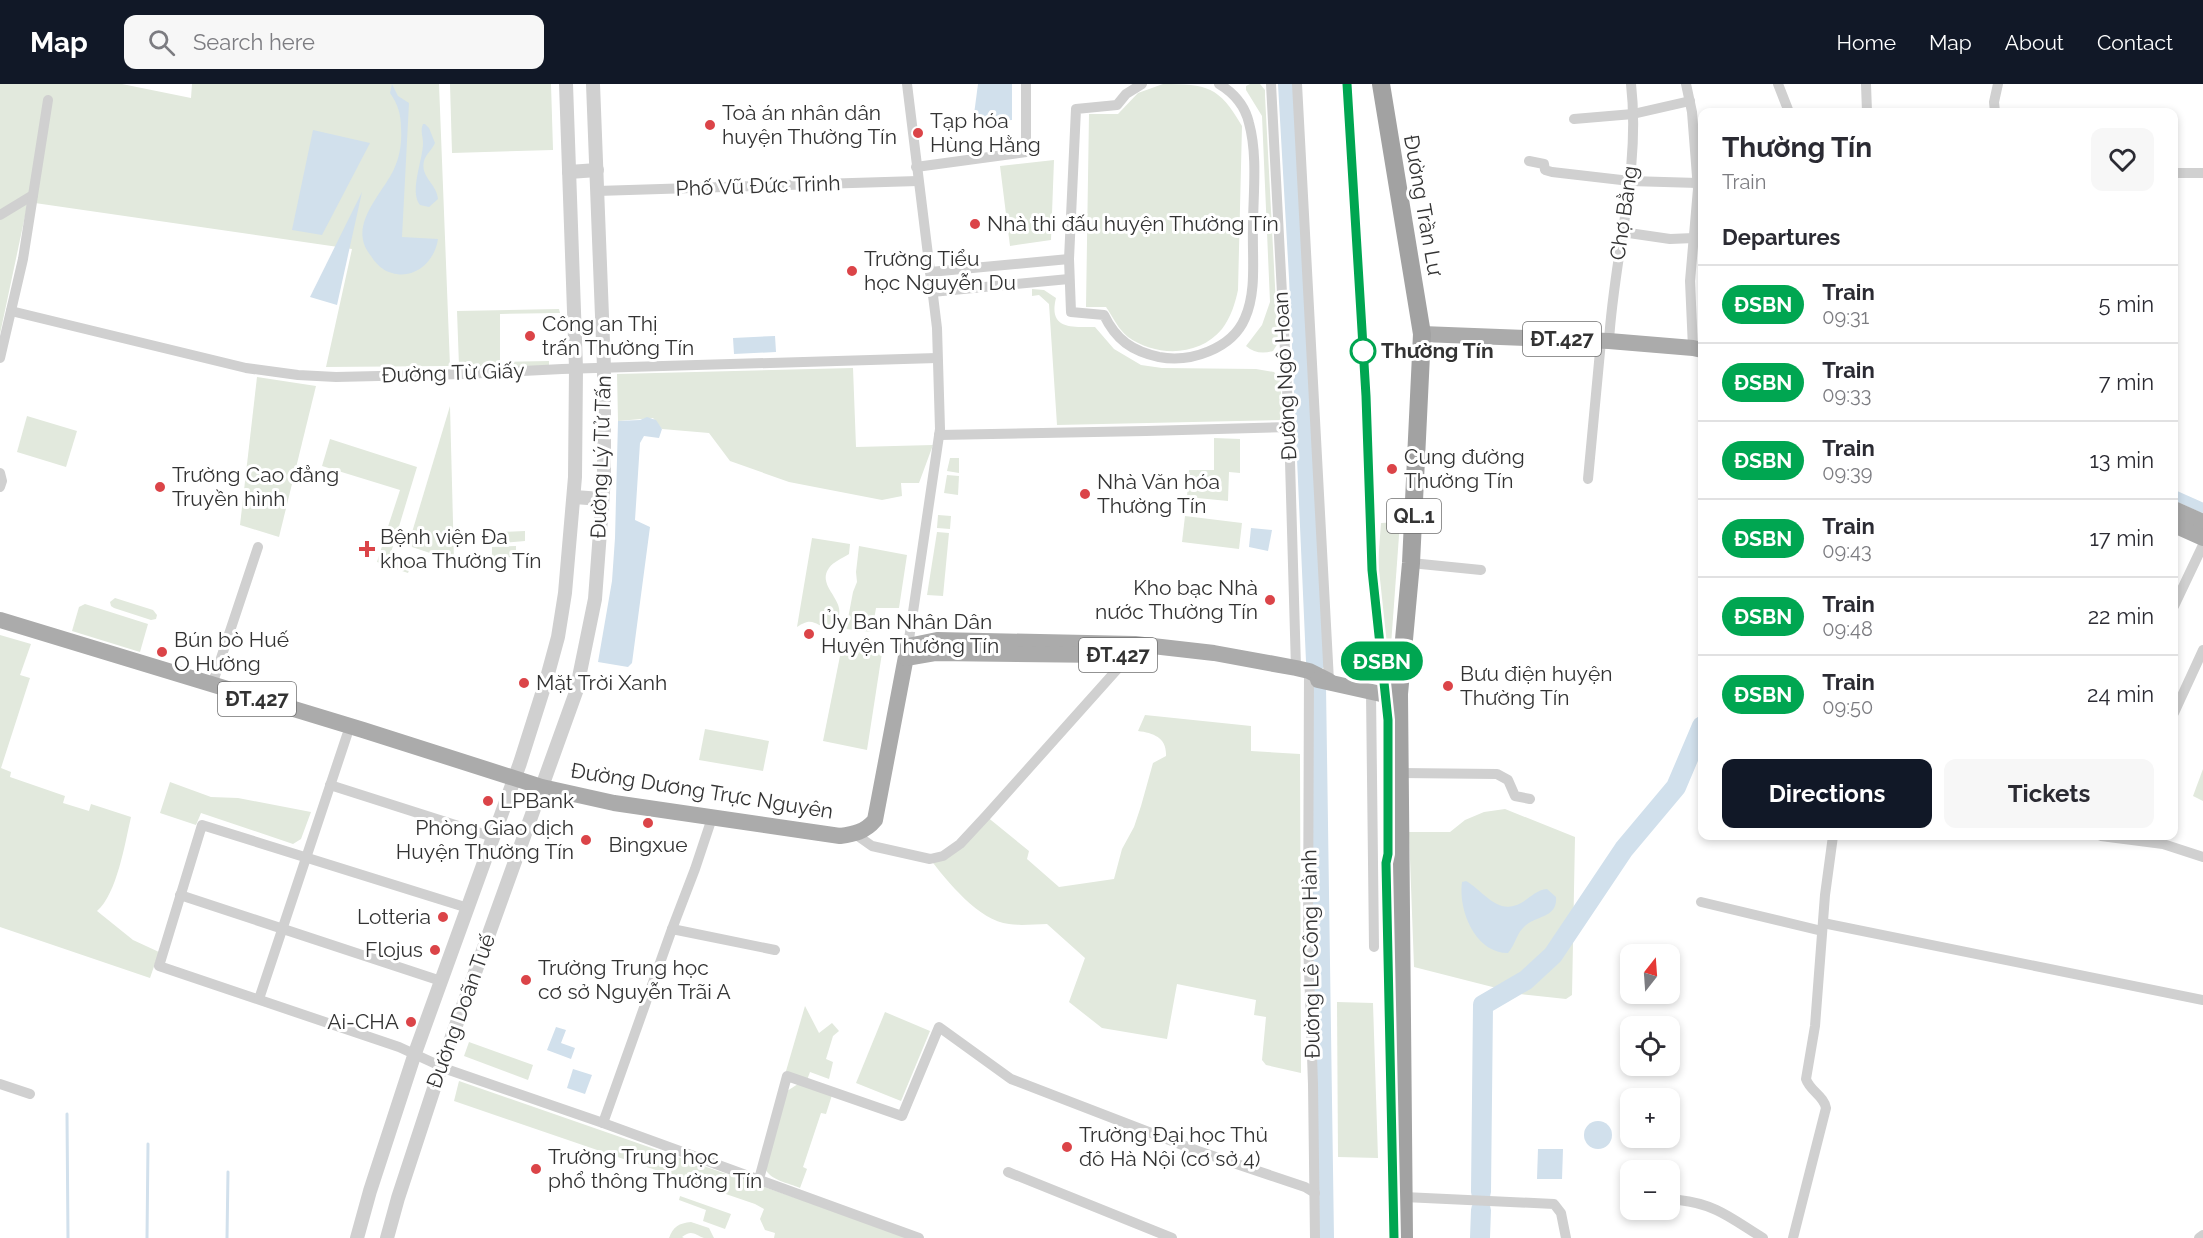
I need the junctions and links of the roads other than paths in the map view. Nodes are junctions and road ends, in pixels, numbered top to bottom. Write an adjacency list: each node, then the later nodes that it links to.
1 (566, 84): 25 (street, Đường Lý Tử Tấn)
2 (593, 84): 24 (street, Đường Lý Tử Tấn)
3 (907, 84): 23 (street)
4 (1026, 84): 23 (street)
5 (1142, 84): 36 (street)
6 (1220, 84): 38 (street)
7 (1271, 84): 48 (street, Đường Ngô Hoan)
8 (1297, 84): 69 (street)
9 (1381, 84): 41 (highway, Đường Trần Lư / QL.1)
10 (1631, 84): 20 (street, Chợ Bằng)
11 (1686, 84): 16 (street)
12 (1778, 84): 17 (street)
13 (1866, 84): 18 (street)
14 (1998, 84): 19 (street)
15 (48, 100): 32 (street)
16 (1690, 101): 20 (street); 30 (street)
17 (1787, 108)
18 (1867, 108)
19 (1995, 108)
20 (1633, 114): 21 (street); 29 (street, Chợ Bằng)
21 (1574, 119)
22 (1528, 161): 29 (street)
23 (916, 167): 28 (street)
24 (597, 170): 25 (street); 31 (street, Đường Lý Tử Tấn)
25 (569, 172): 47 (street, Đường Lý Tử Tấn)
26 (2178, 173): 27 (street)
27 (2203, 173)
28 (918, 181): 31 (street, Phố Vũ Đức Trinh); 37 (street)
29 (1630, 181): 30 (street); 34 (street, Chợ Bằng)
30 (1698, 183): 35 (street)
31 (597, 191): 46 (street, Đường Lý Tử Tấn)
32 (33, 195): 33 (street); 40 (street)
33 (0, 215)
34 (1622, 232): 35 (street); 42 (street, Chợ Bằng)
35 (1698, 240): 43 (street)
36 (1069, 259): 37 (street); 38 (street)
37 (930, 272): 39 (street)
38 (1069, 279): 39 (street)
39 (933, 292): 45 (street)
40 (12, 311): 44 (street); 47 (street, Đường Từ Giấy)
41 (1422, 334): 42 (main road, ĐT.427); 61 (highway, QL.1)
42 (1605, 341): 43 (main road, ĐT.427); 51 (street, Chợ Bằng)
43 (1698, 349)
44 (0, 358)
45 (937, 358): 46 (street, Đường Từ Giấy); 49 (street)
46 (604, 368): 47 (street, Đường Từ Giấy); 54 (street, Đường Lý Tử Tấn)
47 (576, 369): 53 (street, Đường Lý Tử Tấn)
48 (1289, 427): 49 (street); 68 (street, Đường Ngô Hoan)
49 (939, 435): 67 (street)
50 (0, 472): 52 (street)
51 (1588, 479)
52 (0, 487)
53 (574, 497): 54 (street); 77 (street, Đường Lý Tử Tấn)
54 (602, 499): 79 (street, Đường Lý Tử Tấn)
55 (2178, 511): 56 (main road)
56 (2203, 522)
57 (2178, 527): 58 (main road)
58 (2203, 538)
59 (2203, 545): 63 (street)
60 (258, 547): 70 (street)
61 (1411, 563): 62 (street); 72 (highway, QL.1)
62 (1482, 570)
63 (2178, 598)
64 (0, 620): 70 (main road, Đường Dương Trực Nguyên / ĐT.427)
65 (1132, 649): 67 (main road, ĐT.427); 68 (main road, ĐT.427); 82 (street)
66 (2203, 650): 73 (street)
67 (907, 652): 82 (main road)
68 (1305, 673): 69 (main road, ĐT.427); 106 (street, Đường Lê Công Hành)
69 (1329, 681): 71 (main road, ĐT.427)
70 (212, 685): 74 (main road, Đường Dương Trực Nguyên / ĐT.427)
71 (1371, 693): 72 (main road, ĐT.427); 94 (street)
72 (1399, 698): 76 (highway, QL.1)
73 (2178, 704)
74 (333, 721): 75 (main road, Đường Dương Trực Nguyên / ĐT.427); 77 (main road, Đường Dương Trực Nguyên / ĐT.427)
75 (347, 735): 77 (main road, Đường Dương Trực Nguyên / ĐT.427); 78 (street)
76 (1400, 773): 80 (street); 107 (highway, QL.1)
77 (513, 783): 79 (main road, Đường Dương Trực Nguyên / ĐT.427); 83 (street, Đường Doãn Tuế)
78 (330, 785): 83 (street); 87 (street)
79 (542, 787): 81 (main road, Đường Dương Trực Nguyên / ĐT.427); 100 (street, Đường Doãn Tuế)
80 (1530, 799)
81 (712, 818): 82 (main road, Đường Dương Trực Nguyên / ĐT.427); 93 (street)
82 (855, 834)
83 (493, 837): 90 (street, Đường Doãn Tuế)
84 (1833, 840): 91 (street)
85 (2162, 840): 86 (street)
86 (2203, 857)
87 (306, 859): 88 (street); 90 (street); 92 (street)
88 (180, 895): 92 (street); 97 (street)
89 (1701, 902): 91 (street)
90 (468, 908): 96 (street, Đường Doãn Tuế)
91 (1822, 927): 98 (street); 118 (street)
92 (282, 928): 96 (street); 97 (street)
93 (672, 929): 95 (street); 103 (street)
94 (1374, 947)
95 (775, 950)
96 (441, 981): 99 (street, Đường Doãn Tuế)
97 (259, 999): 99 (street)
98 (2203, 1000)
99 (415, 1053): 100 (street); 110 (street, Đường Doãn Tuế)
100 (441, 1067): 103 (street); 111 (street, Đường Doãn Tuế)
101 (0, 1084): 102 (street)
102 (30, 1094)
103 (603, 1123): 105 (street)
104 (1008, 1172): 113 (street)
105 (759, 1179): 106 (street); 112 (street)
106 (1315, 1193): 114 (street, Đường Lê Công Hành)
107 (1404, 1197): 115 (highway, QL.1); 116 (street)
108 (1680, 1200): 117 (street)
109 (2203, 1235): 119 (street)
110 (357, 1238)
111 (387, 1238)
112 (919, 1238)
113 (1172, 1238)
114 (1315, 1238)
115 (1404, 1238)
116 (1566, 1238)
117 (1763, 1238)
118 (1793, 1238)
119 (2199, 1238)

